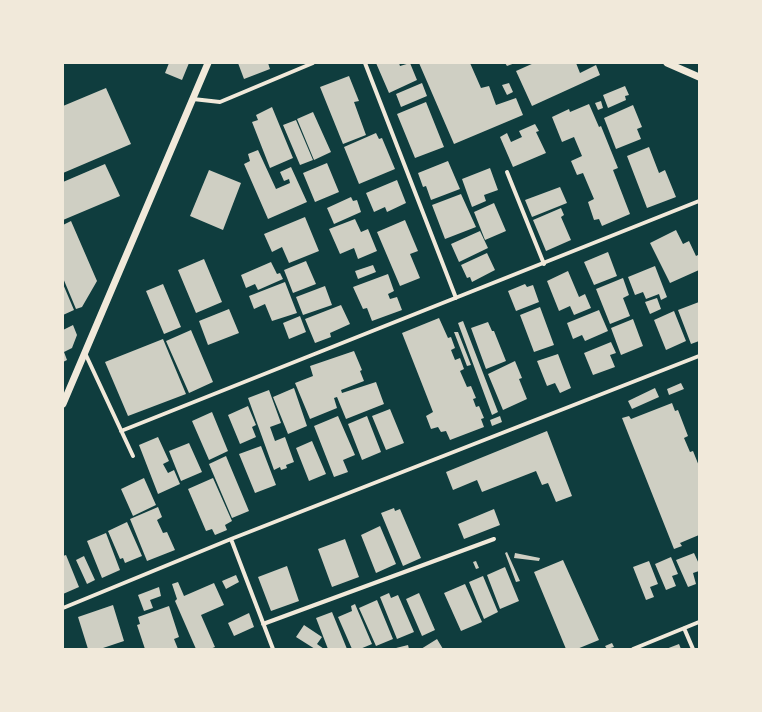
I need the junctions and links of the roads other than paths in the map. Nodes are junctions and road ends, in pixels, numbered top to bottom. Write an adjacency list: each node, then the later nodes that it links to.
1 (208, 63): 6 (street)
2 (313, 63): 6 (street)
3 (365, 63): 10 (street)
4 (667, 63): 5 (street)
5 (699, 77)
6 (193, 99): 11 (street)
7 (507, 172): 9 (street)
8 (699, 201): 9 (street)
9 (544, 264): 10 (street)
10 (456, 298): 14 (street)
11 (85, 353): 13 (street); 14 (street)
12 (699, 356): 16 (street)
13 (63, 404)
14 (121, 431): 15 (street)
15 (133, 456)
16 (231, 539): 18 (street); 20 (street)
17 (494, 540): 20 (street)
18 (63, 608)
19 (699, 622): 21 (street)
20 (263, 624): 22 (street)
21 (684, 628): 23 (street); 24 (street)
22 (273, 649)
23 (633, 649)
24 (693, 649)

